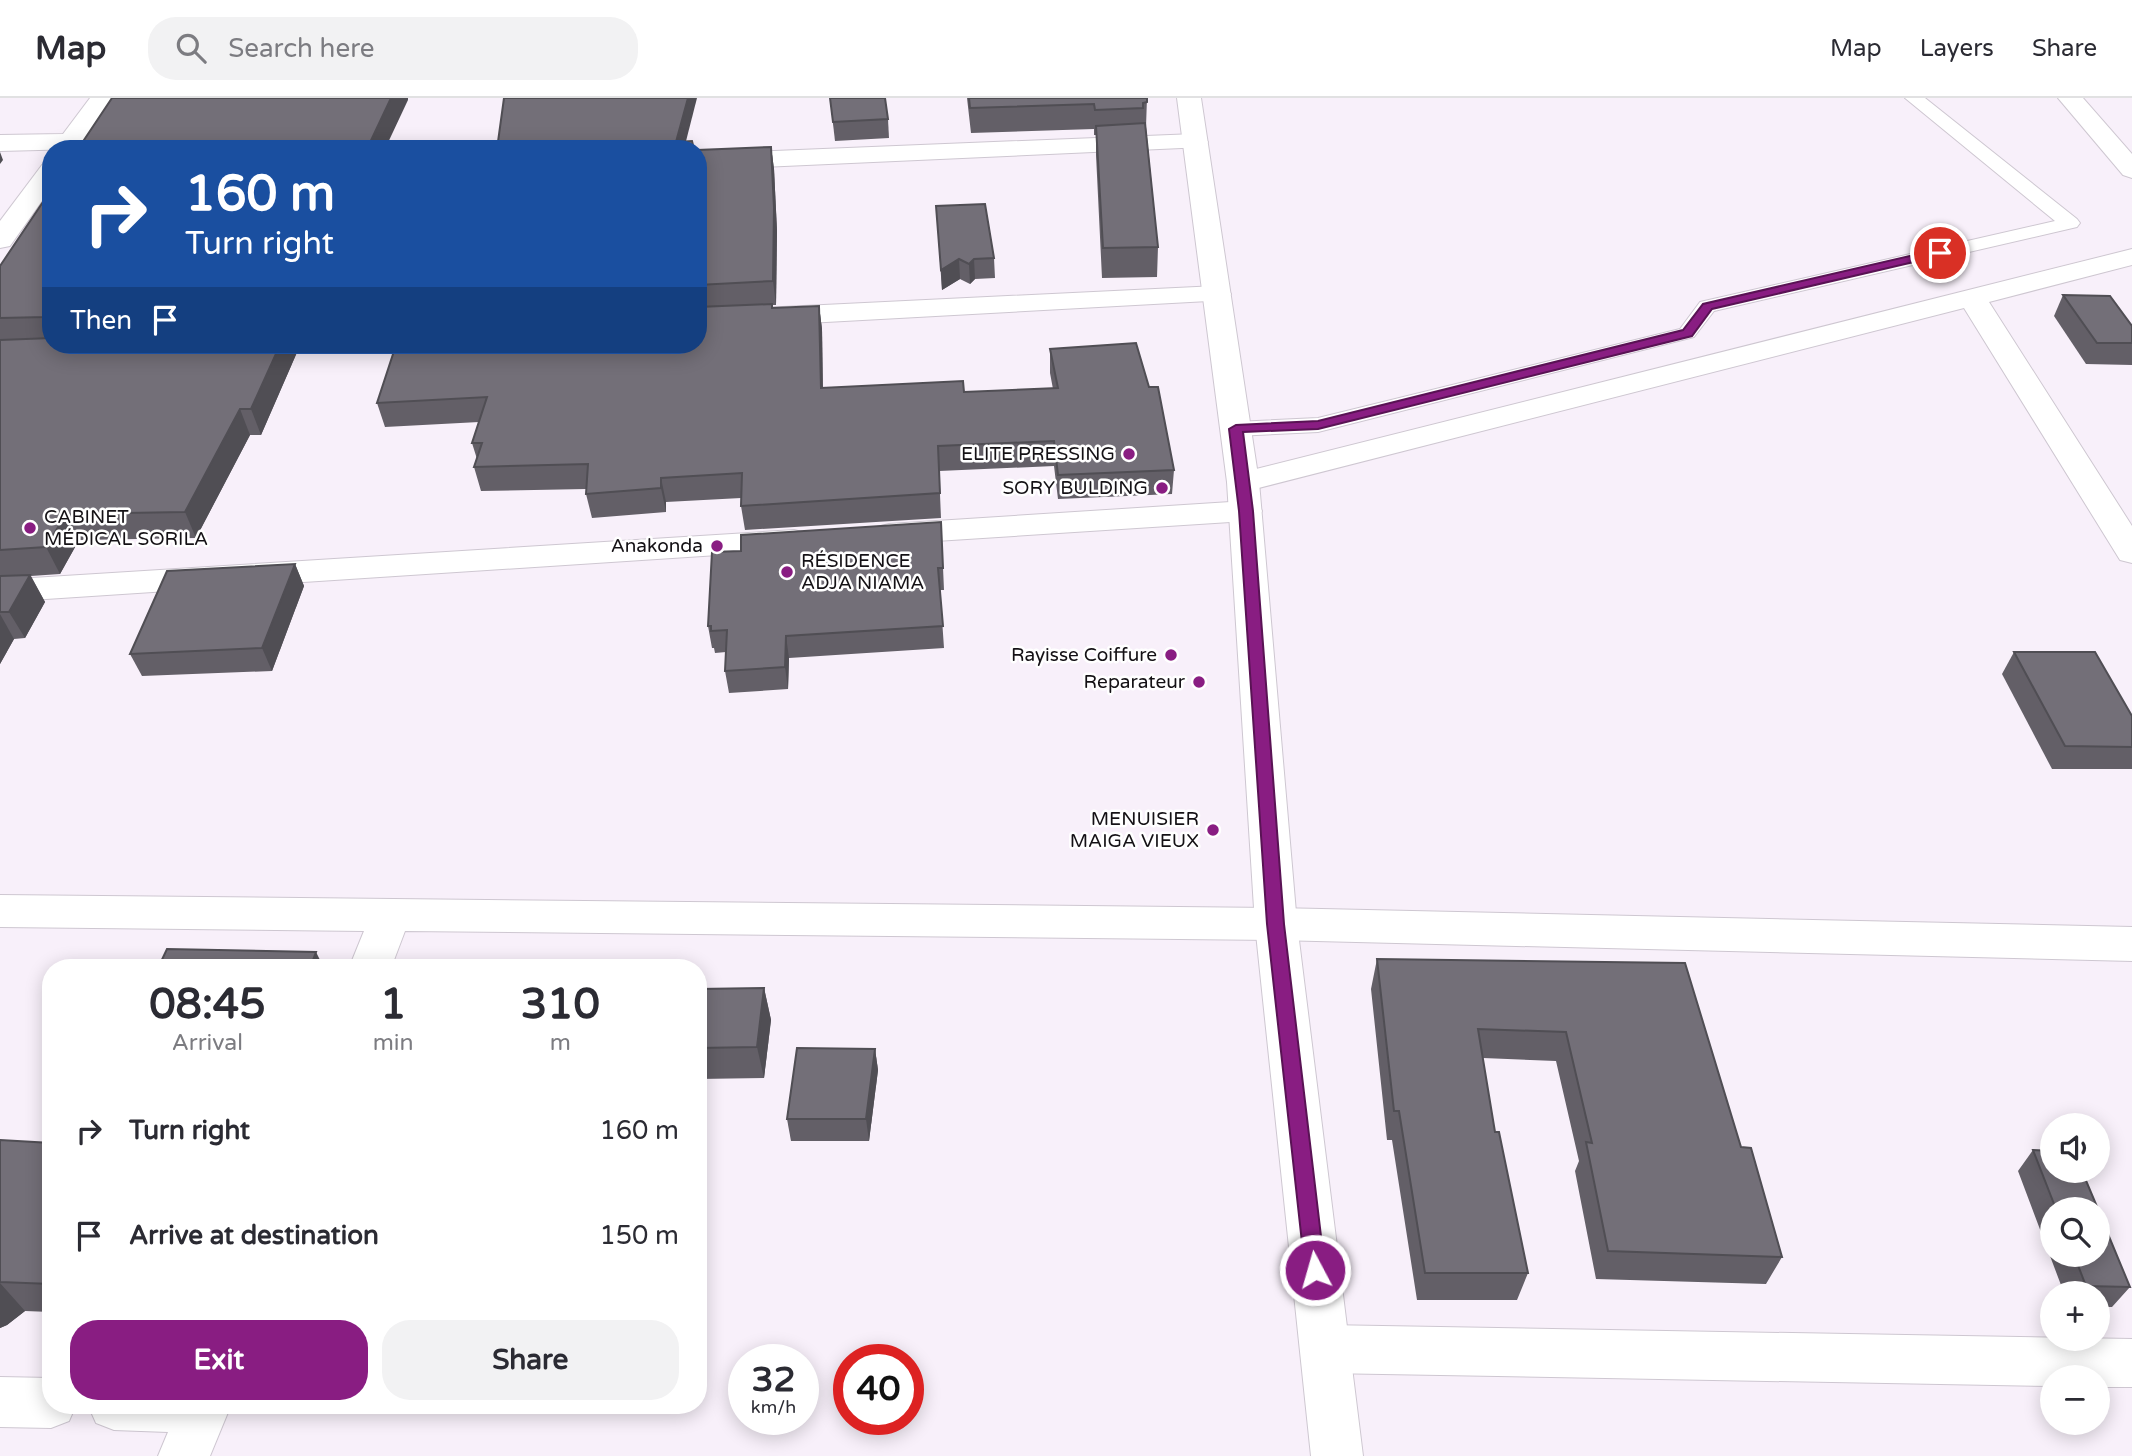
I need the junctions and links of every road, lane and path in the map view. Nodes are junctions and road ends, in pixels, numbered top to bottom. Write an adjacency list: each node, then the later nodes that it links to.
1 (102, 98): 5 (street)
2 (1189, 98): 6 (street)
3 (1913, 98): 17 (lane)
4 (2070, 98): 10 (street)
5 (72, 140)
6 (1195, 142): 9 (street); 14 (street)
7 (0, 143): 8 (street)
8 (42, 144)
9 (707, 162)
10 (2132, 170)
11 (42, 188): 12 (street)
12 (0, 240)
13 (2132, 257): 15 (street)
14 (1217, 294): 16 (street); 17 (street)
15 (1973, 299): 18 (street); 19 (street)
16 (707, 320)
17 (1236, 429): 18 (street)
18 (1244, 496): 20 (street); 23 (street)
19 (2132, 552)
20 (0, 591)
21 (391, 915): 22 (street); 23 (street); 25 (street)
22 (5, 920)
23 (1276, 924): 24 (street); 26 (street)
24 (2132, 944)
25 (374, 959)
26 (1325, 1349): 27 (street); 32 (street)
27 (2132, 1363)
28 (0, 1402): 29 (street)
29 (42, 1403)
30 (201, 1414): 31 (street)
31 (184, 1456)
32 (1337, 1456)

